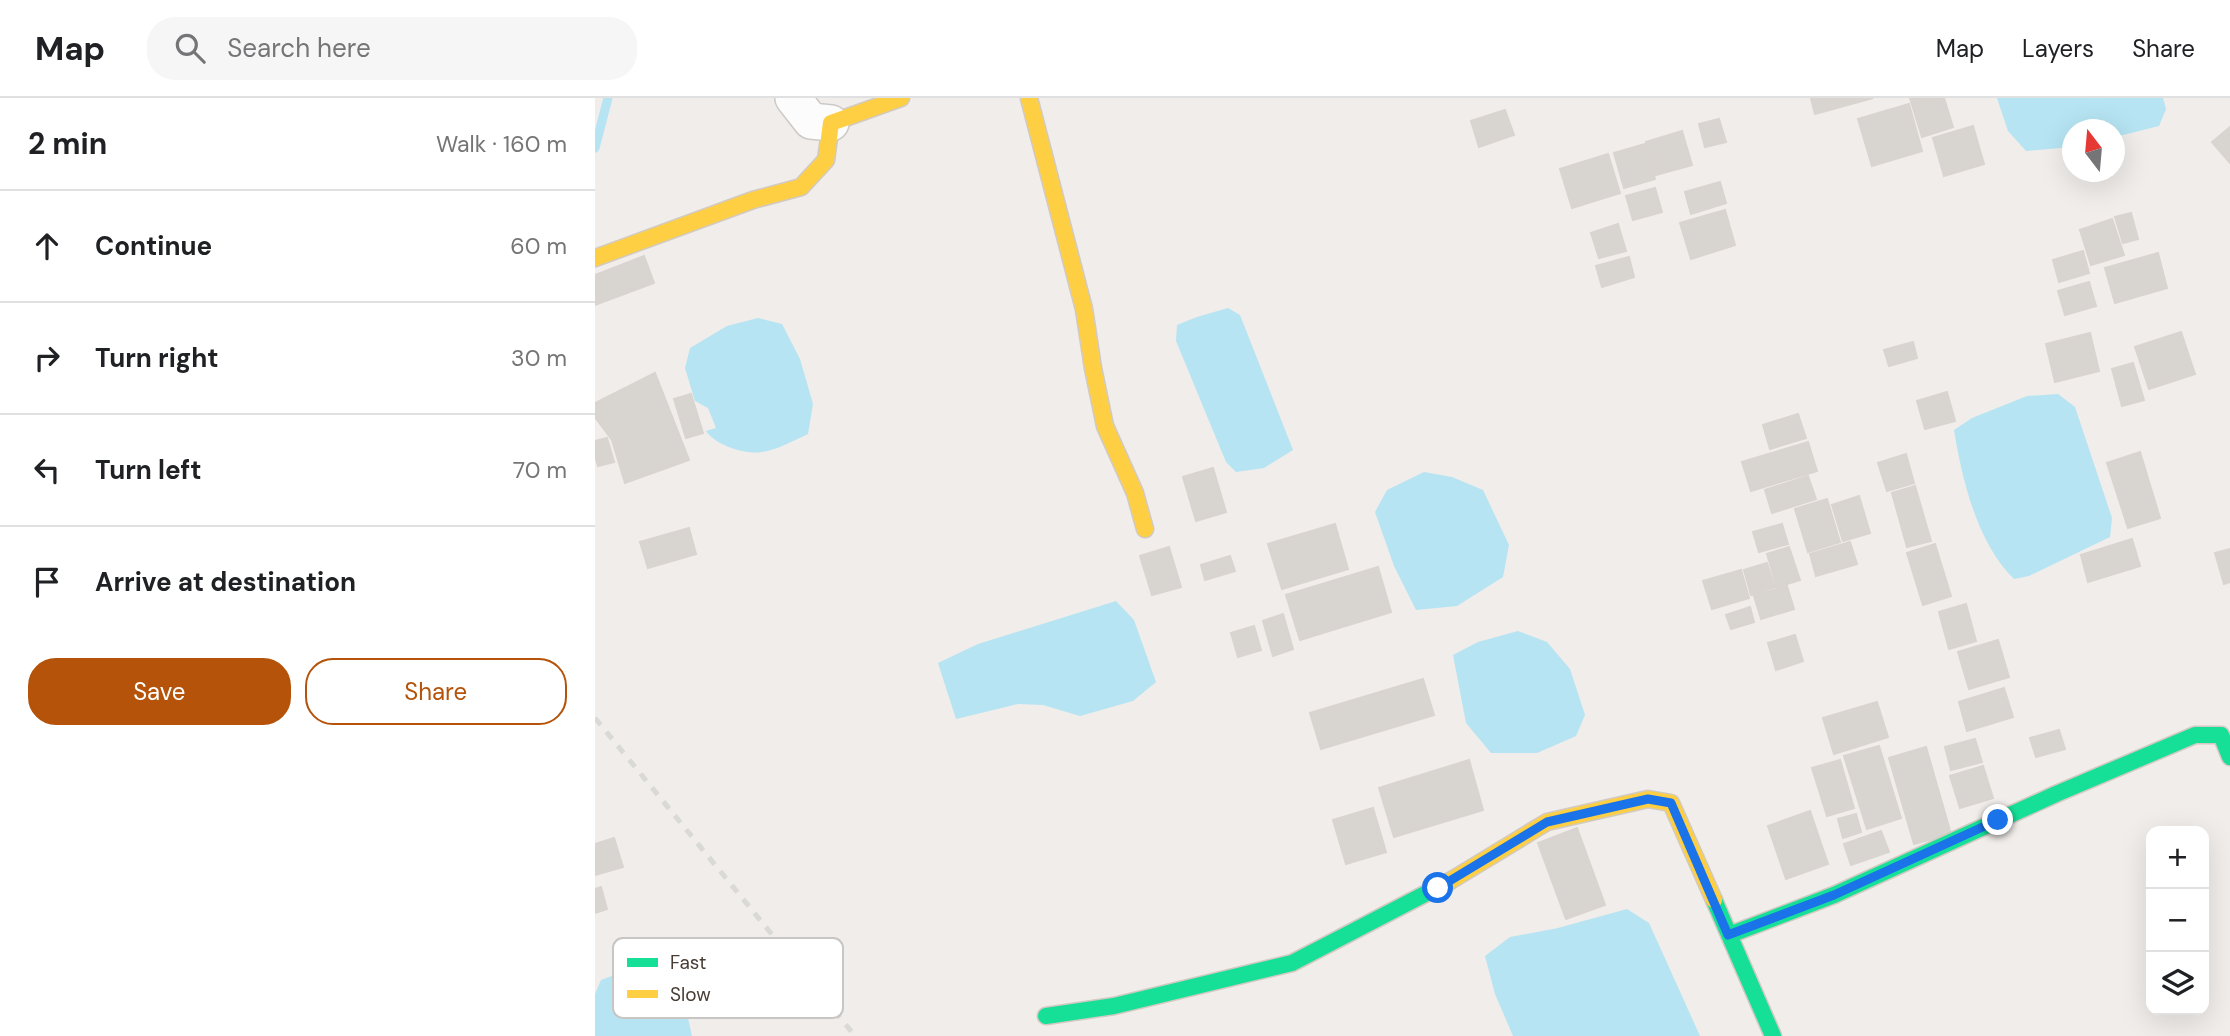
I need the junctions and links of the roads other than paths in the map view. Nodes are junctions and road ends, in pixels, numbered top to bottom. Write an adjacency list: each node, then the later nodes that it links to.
1 (793, 98): 4 (street)
2 (901, 98): 4 (street)
3 (1029, 98): 6 (street)
4 (831, 123): 5 (street)
5 (595, 258)
6 (1145, 529)
7 (2227, 741): 8 (street)
8 (1728, 935): 9 (street); 10 (street)
9 (1046, 1016)
10 (1773, 1036)

